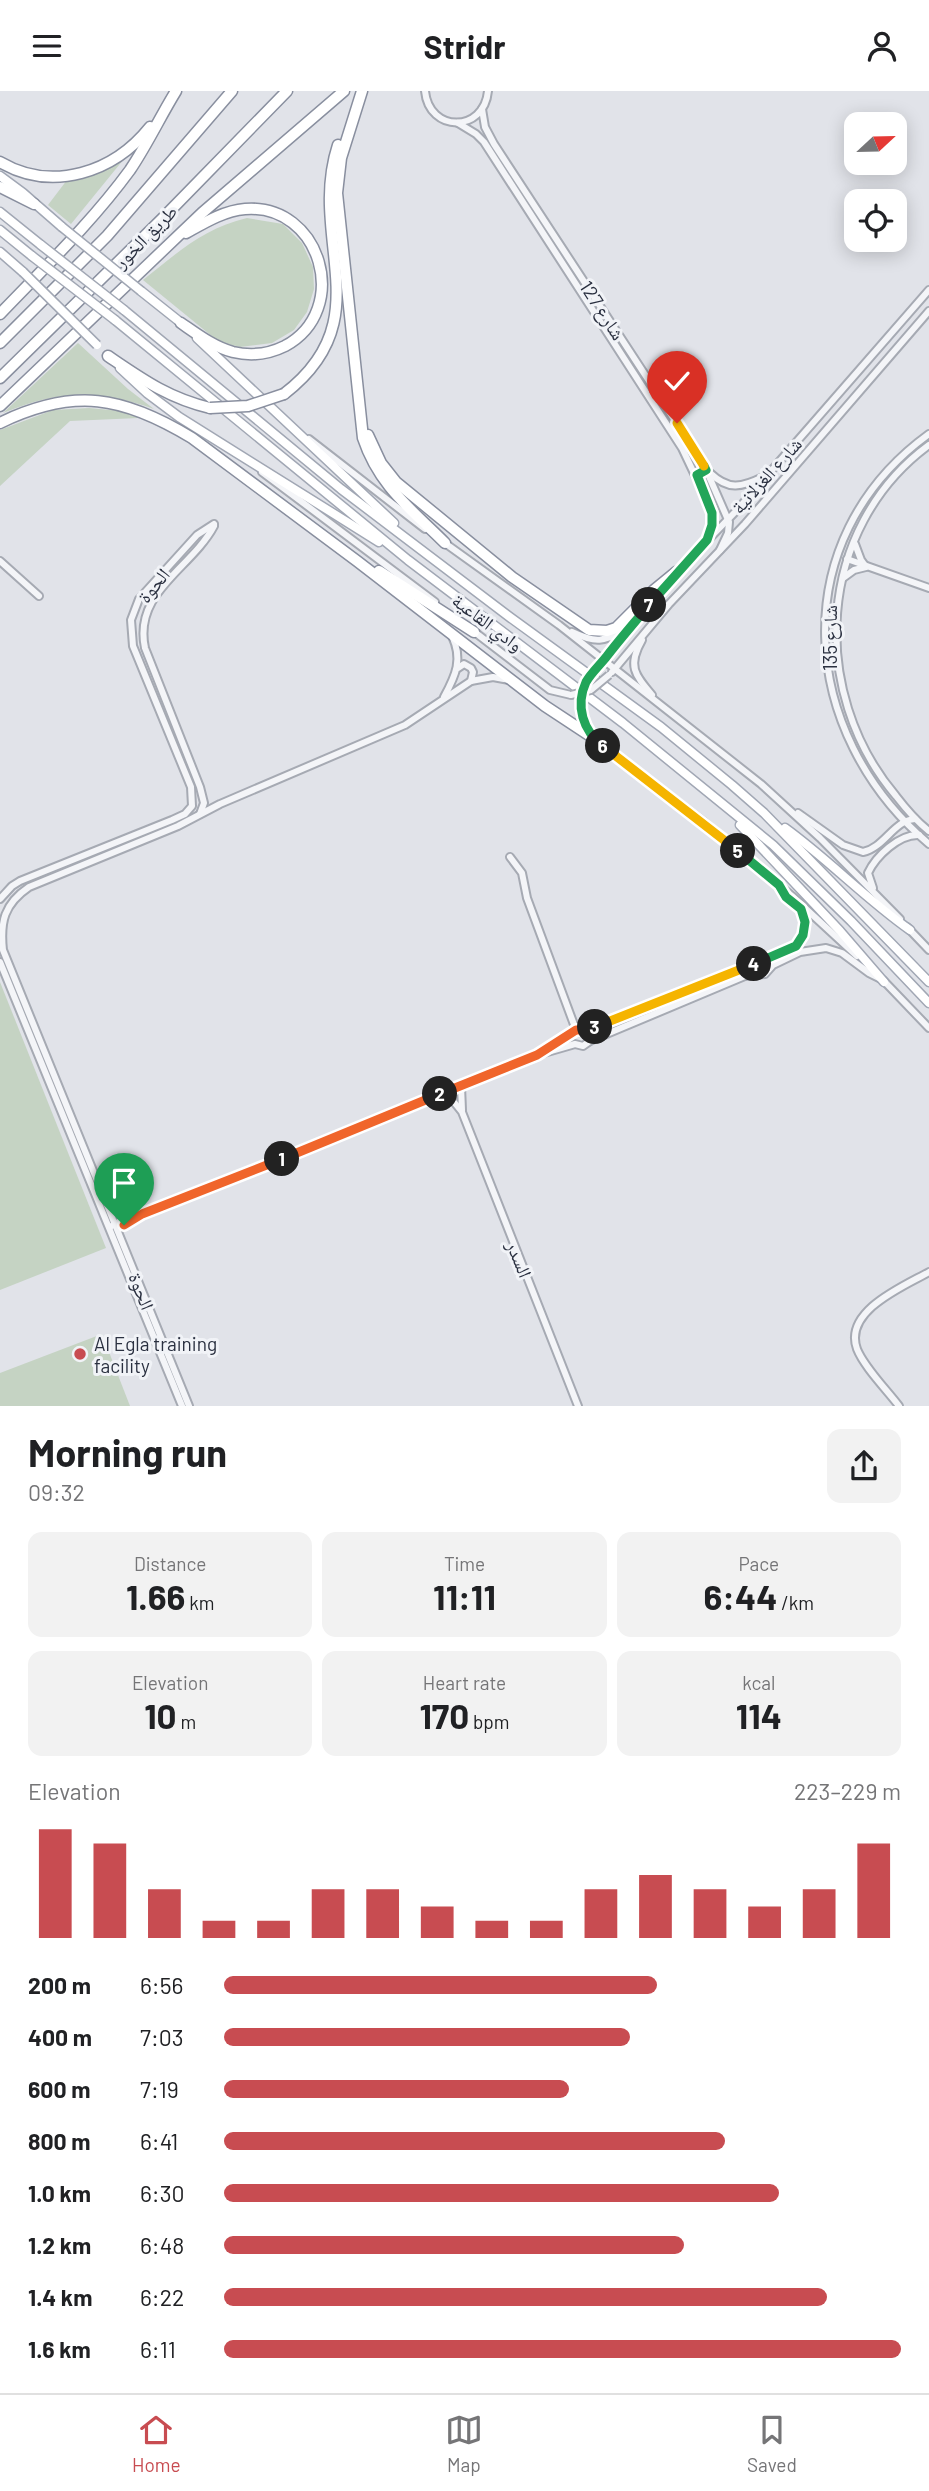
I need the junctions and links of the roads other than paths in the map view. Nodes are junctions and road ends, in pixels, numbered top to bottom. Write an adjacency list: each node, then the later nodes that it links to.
1 (176, 91): 8 (highway)
2 (232, 91): 24 (highway, طريق الخور)
3 (287, 91): 26 (highway, طريق الخور)
4 (344, 91): 18 (highway)
5 (362, 91): 10 (highway)
6 (425, 91): 11 (street, شارع 127)
7 (488, 91): 9 (street)
8 (170, 102): 12 (highway); 22 (highway)
9 (482, 109): 11 (street); 34 (street, شارع 127)
10 (356, 110): 25 (highway, bridge); 27 (highway)
11 (458, 123): 36 (street, شارع 127)
12 (0, 162)
13 (0, 176): 15 (main road)
14 (0, 187): 15 (highway)
15 (34, 204): 23 (main road, bridge)
16 (0, 212): 43 (main road, وادي القاعية, bridge)
17 (0, 230): 49 (main road, وادي القاعية, bridge)
18 (173, 240): 23 (highway); 28 (highway)
19 (0, 252): 25 (main road, bridge)
20 (929, 290): 35 (street, شارع الغزلانية)
21 (929, 311): 44 (street, شارع الغزلانية)
22 (0, 314)
23 (181, 323): 29 (main road)
24 (0, 343)
25 (108, 356): 33 (main road)
26 (0, 378)
27 (357, 383): 42 (highway); 51 (highway)
28 (0, 406)
29 (278, 413): 42 (street, وادي القاعية); 43 (main road)
30 (0, 423): 48 (highway)
31 (929, 434): 45 (street, شارع 135)
32 (929, 445): 41 (street, شارع 135)
33 (253, 464): 49 (main road); 58 (street, وادي القاعية)
34 (706, 470): 35 (street); 36 (street); 37 (street, شارع 127)
35 (767, 474): 37 (street, شارع الغزلانية)
36 (697, 475): 39 (street, شارع 127)
37 (727, 518): 39 (street, شارع الغزلانية); 44 (street)
38 (197, 535): 40 (street); 40 (street); 72 (street, الحوة)
39 (707, 540): 51 (street, شارع الغزلانية)
40 (204, 541): 74 (street, الحوة)
41 (855, 542): 46 (street, شارع 135); 50 (street)
42 (445, 543): 55 (street, وادي القاعية)
43 (417, 546): 73 (main road, وادي القاعية)
44 (720, 550): 56 (street, شارع الغزلانية)
45 (839, 556): 46 (street); 71 (street, شارع 135)
46 (849, 560): 50 (street); 52 (street, شارع 135)
47 (0, 561): 54 (street)
48 (357, 561): 58 (highway); 59 (highway)
49 (408, 561): 69 (main road, وادي القاعية)
50 (866, 566): 52 (street); 53 (street)
51 (676, 572): 57 (street, شارع الغزلانية)
52 (843, 579): 75 (street, شارع 135)
53 (929, 587)
54 (39, 596)
55 (559, 625): 57 (street); 60 (street, وادي القاعية)
56 (650, 626): 62 (street, شارع الغزلانية); 67 (street)
57 (629, 629): 60 (street, شارع الغزلانية)
58 (474, 632): 65 (street, وادي القاعية, bridge)
59 (451, 634): 61 (street); 63 (highway)
60 (604, 660): 62 (street, وادي القاعية); 65 (street, bridge)
61 (457, 668): 64 (street); 66 (street)
62 (614, 669): 65 (street, bridge); 67 (street, وادي القاعية)
63 (511, 680): 64 (street, الحوة); 68 (highway)
64 (471, 681): 66 (street, الحوة)
65 (582, 697): 68 (street)
66 (443, 699): 74 (street, الحوة)
67 (662, 707): 70 (street, وادي القاعية)
68 (592, 737): 82 (street)
69 (711, 796): 88 (main road); 90 (main road, وادي القاعية)
70 (788, 807): 78 (street, وادي القاعية); 83 (street, وادي القاعية)
71 (892, 808): 76 (street, شارع 135); 78 (street)
72 (189, 810): 74 (street); 84 (street)
73 (764, 813): 85 (main road); 89 (main road, وادي القاعية)
74 (200, 814): 99 (street, الحوة)
75 (915, 819): 76 (street); 77 (street, شارع 135)
76 (904, 821): 78 (street, وادي القاعية); 79 (street, شارع 135)
77 (929, 831)
78 (893, 832)
79 (919, 835): 80 (street, شارع 135); 83 (street)
80 (929, 844)
81 (510, 857): 92 (street)
82 (779, 885): 88 (street); 92 (street)
83 (877, 895): 85 (street, وادي القاعية)
84 (0, 899)
85 (910, 930): 86 (street, وادي القاعية)
86 (929, 950)
87 (0, 962): 99 (street, الحوة)
88 (883, 980): 91 (street); 93 (street)
89 (929, 982)
90 (929, 1003)
91 (929, 1028)
92 (580, 1030): 93 (street); 94 (street); 95 (street)
93 (590, 1041): 94 (street)
94 (575, 1044): 95 (street)
95 (537, 1055): 96 (street)
96 (461, 1086): 97 (street); 98 (street)
97 (446, 1092): 98 (street); 99 (street)
98 (462, 1112): 103 (street, السدر)
99 (112, 1226): 101 (street, الحوة); 102 (street, الحوة)
100 (929, 1272): 104 (street)
101 (182, 1406)
102 (188, 1406)
103 (578, 1406)
104 (899, 1406)

